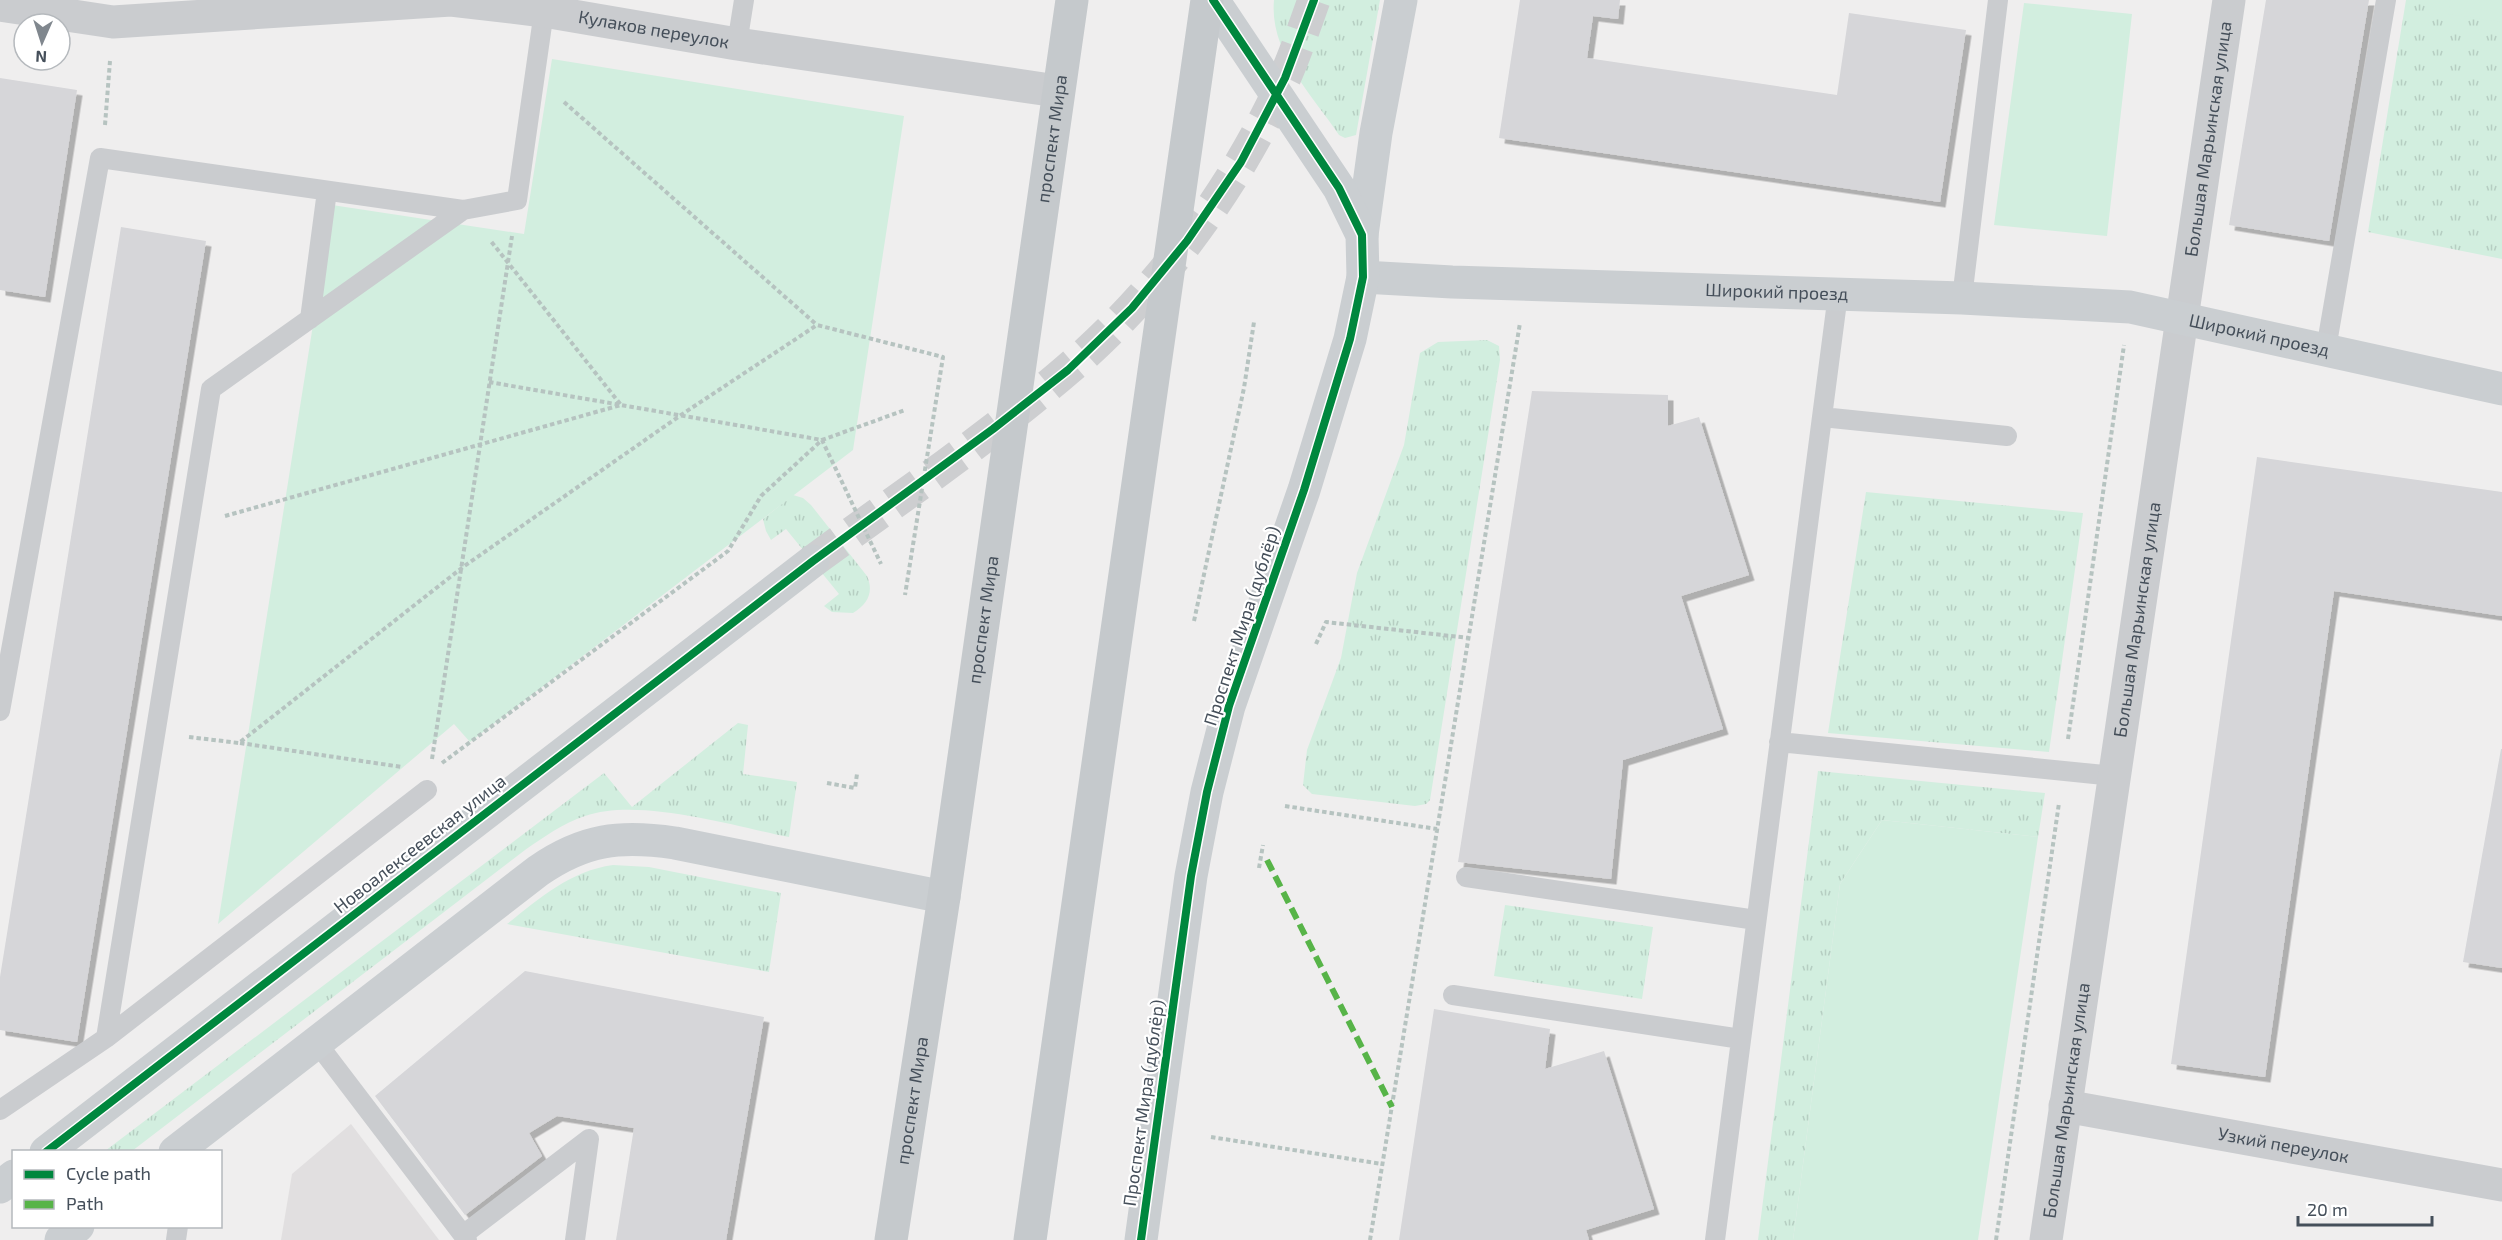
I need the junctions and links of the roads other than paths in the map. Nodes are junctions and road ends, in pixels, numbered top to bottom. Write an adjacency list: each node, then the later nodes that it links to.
1 (744, 0): 12 (lane)
2 (1072, 0): 13 (main road, проспект Мира)
3 (1207, 0): 48 (main road)
4 (1213, 0): 16 (street)
5 (1401, 0): 16 (street)
6 (1998, 0): 19 (lane)
7 (2229, 0): 20 (street, Большая Марьинская улица)
8 (2386, 0): 22 (lane)
9 (0, 5): 10 (street, Кулаков переулок)
10 (196, 8): 11 (street, Кулаков переулок)
11 (544, 11): 12 (street, Кулаков переулок); 15 (lane)
12 (737, 44): 13 (street, Кулаков переулок)
13 (1057, 91): 32 (main road, проспект Мира)
14 (327, 191): 15 (lane); 21 (lane); 27 (lane)
15 (464, 210): 21 (lane)
16 (1362, 235): 17 (street)
17 (1363, 277): 18 (street, Широкий проезд); 49 (street, Проспект Мира (дублёр))
18 (1838, 294): 19 (street, Широкий проезд); 24 (lane)
19 (1962, 298): 20 (street, Широкий проезд)
20 (2182, 316): 22 (street, Широкий проезд); 29 (street, Большая Марьинская улица)
21 (310, 319): 35 (lane)
22 (2326, 349): 23 (street, Широкий проезд)
23 (2502, 389)
24 (1822, 417): 25 (lane); 28 (lane)
25 (2007, 436)
26 (813, 561): 41 (street, Новоалексеевская улица)
27 (0, 711)
28 (1779, 742): 29 (lane); 33 (lane)
29 (2114, 776): 38 (street, Большая Марьинская улица)
30 (429, 780): 35 (lane)
31 (1466, 877): 33 (lane)
32 (944, 897): 37 (street); 47 (main road, проспект Мира)
33 (1756, 920): 36 (lane)
34 (1453, 996): 36 (lane)
35 (106, 1038): 39 (lane)
36 (1741, 1039): 50 (lane)
37 (317, 1043): 40 (street); 44 (lane)
38 (2066, 1106): 42 (street, Узкий переулок); 51 (street, Большая Марьинская улица)
39 (0, 1110)
40 (185, 1148)
41 (48, 1150)
42 (2502, 1185)
43 (77, 1228): 45 (street)
44 (465, 1237): 46 (lane)
45 (61, 1240)
46 (575, 1240)
47 (891, 1240)
48 (1030, 1240)
49 (1141, 1240)
50 (1715, 1240)
51 (2046, 1240)

